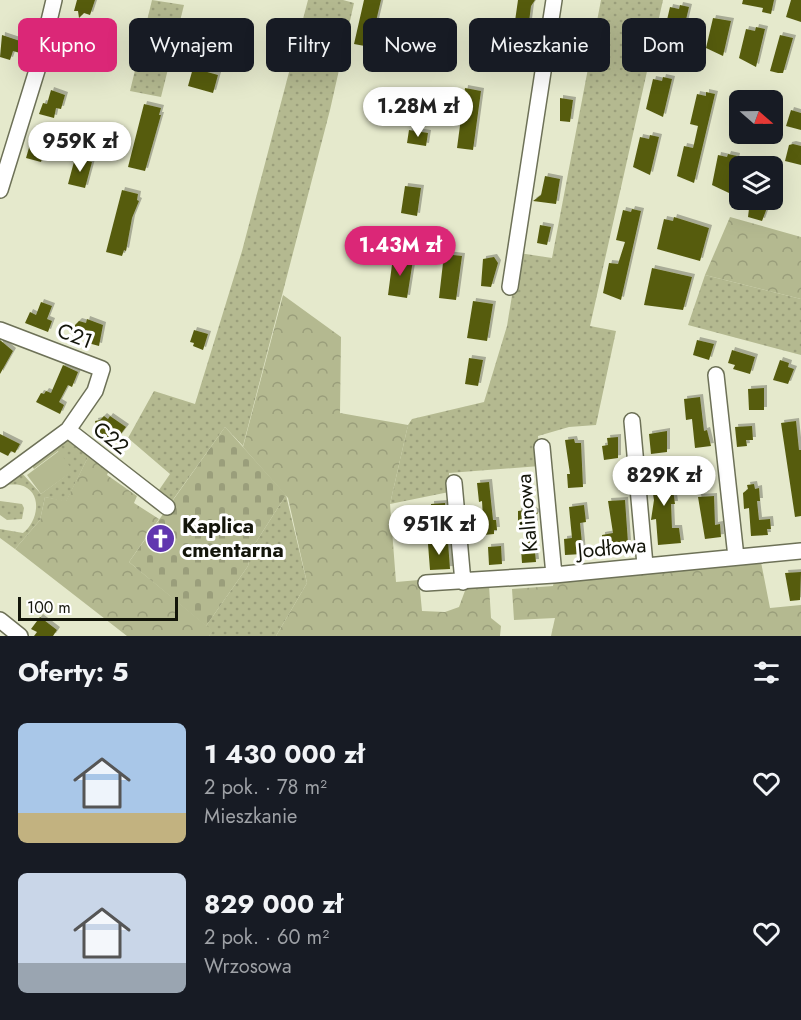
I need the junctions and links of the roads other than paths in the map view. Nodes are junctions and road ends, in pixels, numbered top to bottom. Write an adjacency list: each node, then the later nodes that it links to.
1 (54, 0): 3 (street)
2 (554, 0): 4 (street)
3 (0, 190)
4 (510, 287)
5 (0, 330): 8 (street, C21)
6 (717, 375): 14 (street)
7 (632, 421): 15 (street)
8 (68, 430): 10 (street, C22); 12 (street, C22)
9 (542, 447): 16 (street, Kalinowa)
10 (0, 480)
11 (454, 483): 17 (street)
12 (167, 507)
13 (801, 551): 14 (street, Jodłowa)
14 (736, 557): 15 (street, Jodłowa)
15 (645, 565): 16 (street, Jodłowa)
16 (554, 575): 17 (street, Jodłowa)
17 (463, 582): 18 (street, Jodłowa)
18 (426, 583)
19 (0, 621): 20 (street)
20 (20, 636)

